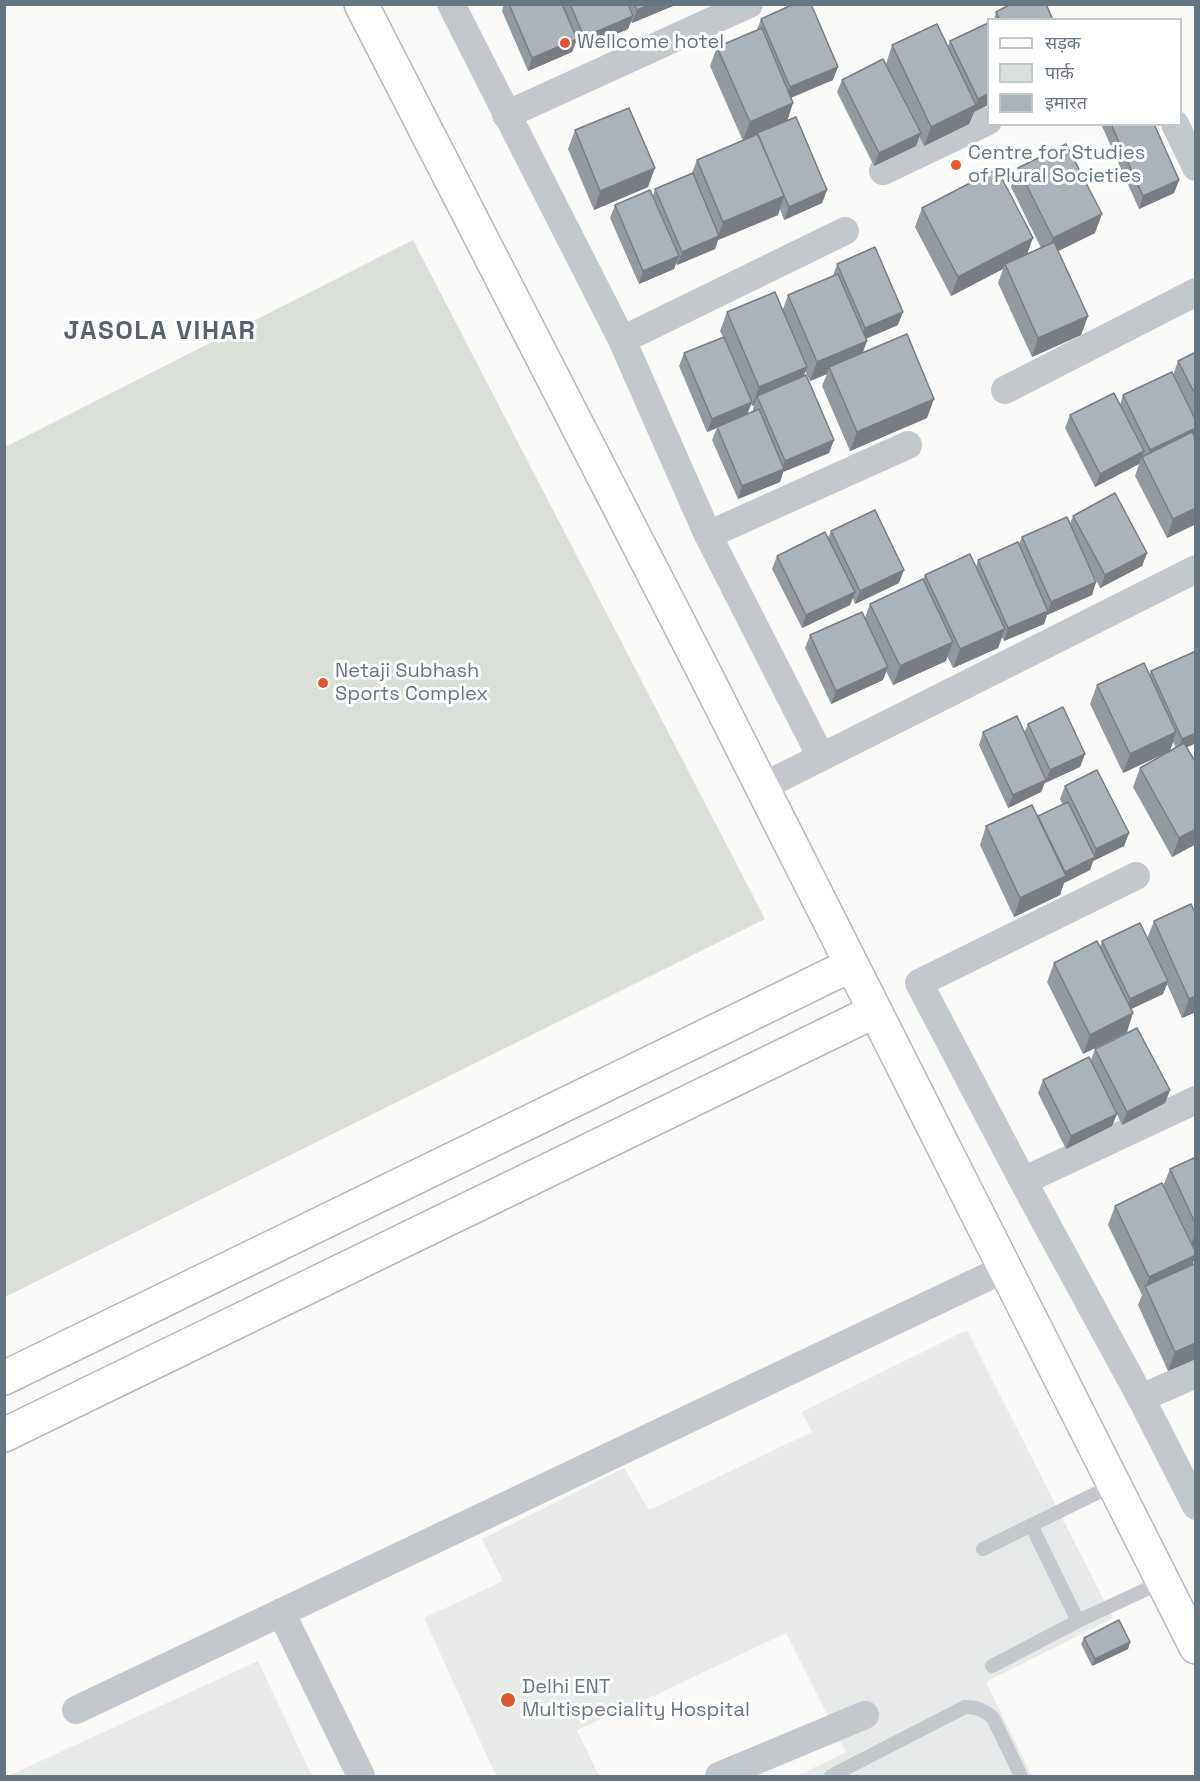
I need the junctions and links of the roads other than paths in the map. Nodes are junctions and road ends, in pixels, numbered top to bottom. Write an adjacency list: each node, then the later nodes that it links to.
1 (361, 4): 17 (street)
2 (451, 4): 4 (street)
3 (749, 4): 4 (street)
4 (506, 115): 11 (street)
5 (987, 121): 8 (street)
6 (1176, 126): 7 (street)
7 (1196, 167)
8 (883, 171)
9 (845, 231): 11 (street)
10 (1196, 292): 12 (street)
11 (622, 340): 14 (street)
12 (1005, 390)
13 (908, 445): 14 (street)
14 (708, 536): 16 (street)
15 (1196, 569): 16 (street)
16 (821, 758): 17 (street)
17 (762, 787): 19 (street)
18 (1136, 876): 22 (street)
19 (851, 965): 20 (street); 25 (street)
20 (875, 1011): 23 (street); 27 (street)
21 (1196, 1100): 22 (street)
22 (1023, 1181): 26 (street)
23 (1005, 1269): 28 (street); 33 (street)
24 (1196, 1374): 26 (street)
25 (4, 1378)
26 (1141, 1398): 29 (street)
27 (4, 1435)
28 (1113, 1485): 30 (lane); 32 (street)
29 (1196, 1506)
30 (1031, 1525): 31 (lane); 34 (lane)
31 (983, 1549)
32 (1162, 1582): 34 (lane); 35 (street)
33 (281, 1612): 37 (street); 40 (street)
34 (1078, 1621): 36 (lane)
35 (1196, 1647)
36 (992, 1666)
37 (76, 1710)
38 (865, 1716): 39 (street)
39 (752, 1770): 41 (street)
40 (361, 1776)
41 (719, 1776)
42 (831, 1776): 43 (lane)
43 (1021, 1776)

